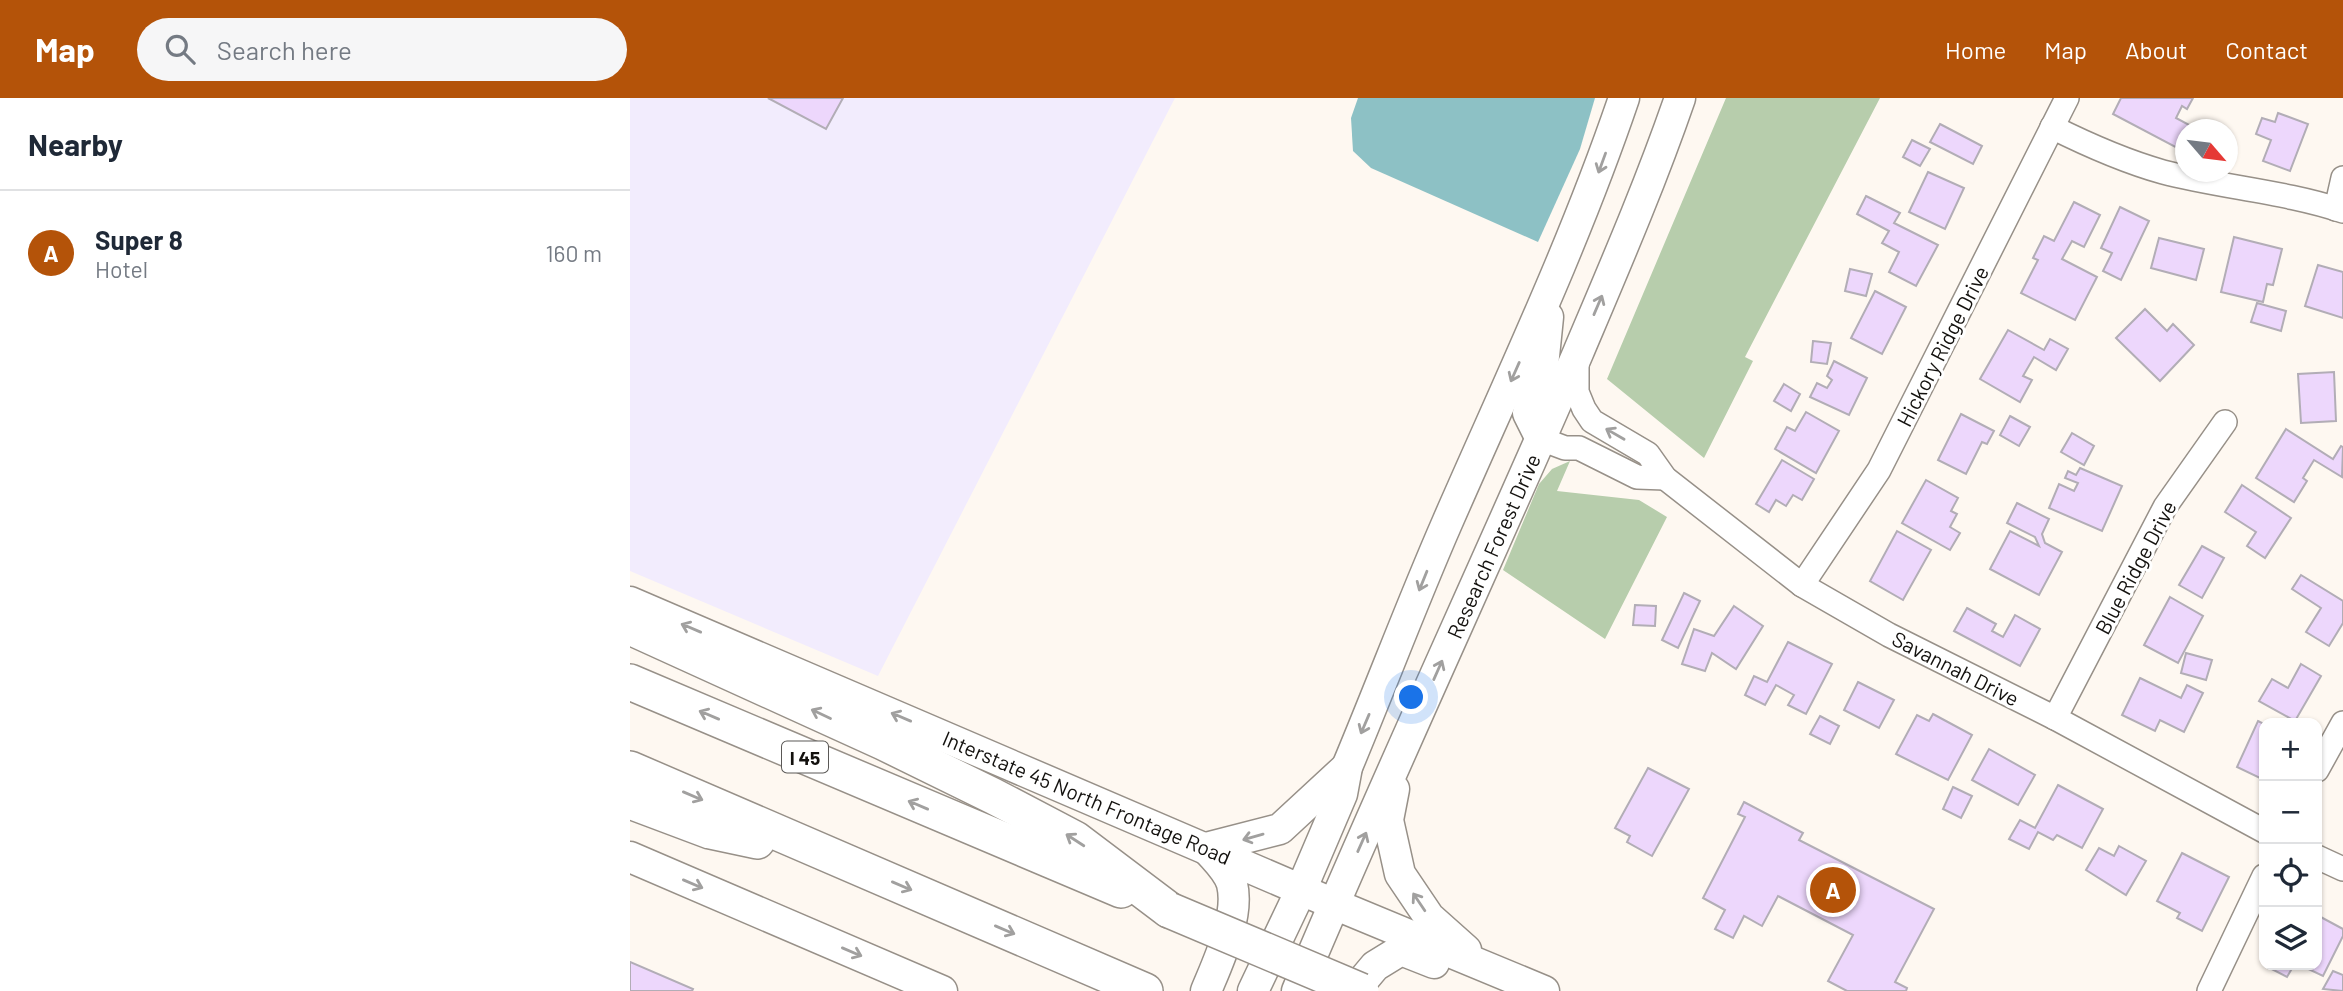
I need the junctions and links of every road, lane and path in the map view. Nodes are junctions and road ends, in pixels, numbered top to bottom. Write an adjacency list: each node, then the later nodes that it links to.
1 (1624, 98): 7 (main road, one-way to 7)
2 (1680, 98): 8 (main road, Research Forest Drive, one-way to 2)
3 (2067, 98): 4 (street, Hickory Ridge Drive)
4 (2052, 127): 6 (street); 12 (street, Hickory Ridge Drive)
5 (2343, 178): 6 (street)
6 (2339, 210)
7 (1551, 292): 10 (main road); 20 (main road, one-way to 20)
8 (1577, 354): 10 (main road, Research Forest Drive); 11 (street, Savannah Drive, one-way to 8)
9 (2225, 422): 16 (street, Blue Ridge Drive)
10 (1541, 439): 11 (street); 18 (main road, Research Forest Drive, one-way to 10)
11 (1665, 478): 12 (street, Savannah Drive)
12 (1802, 585): 16 (street, Savannah Drive)
13 (630, 602): 24 (main road, Interstate 45 North Frontage Road, one-way to 13)
14 (630, 627): 32 (highway, one-way to 14)
15 (630, 682): 32 (highway, I 45, one-way to 15)
16 (2055, 718): 23 (street, Savannah Drive)
17 (2343, 723): 19 (street)
18 (1401, 755): 31 (main road, Research Forest Drive, one-way to 18); 33 (main road, one-way to 18)
19 (2322, 761)
20 (1347, 768): 24 (main road, one-way to 24); 30 (main road)
21 (630, 769): 26 (highway, one-way to 26)
22 (630, 801): 26 (highway)
23 (2259, 828)
24 (1206, 848): 30 (main road, Interstate 45 North Frontage Road); 36 (main road)
25 (630, 857): 34 (main road, one-way to 34)
26 (835, 858): 35 (highway, one-way to 35)
27 (2322, 859): 28 (street)
28 (2343, 869)
29 (2259, 886): 42 (street)
30 (1301, 890): 31 (main road, Interstate 45 North Frontage Road); 37 (main road)
31 (1334, 904): 33 (main road, Interstate 45 North Frontage Road); 38 (main road, Research Forest Drive)
32 (1169, 910): 40 (highway, I 45, bridge)
33 (1485, 967): 39 (main road); 41 (main road, Interstate 45 North Frontage Road)
34 (942, 991)
35 (1145, 991)
36 (1206, 991)
37 (1253, 991)
38 (1297, 991)
39 (1354, 991)
40 (1360, 991)
41 (1544, 991)
42 (2209, 991)

